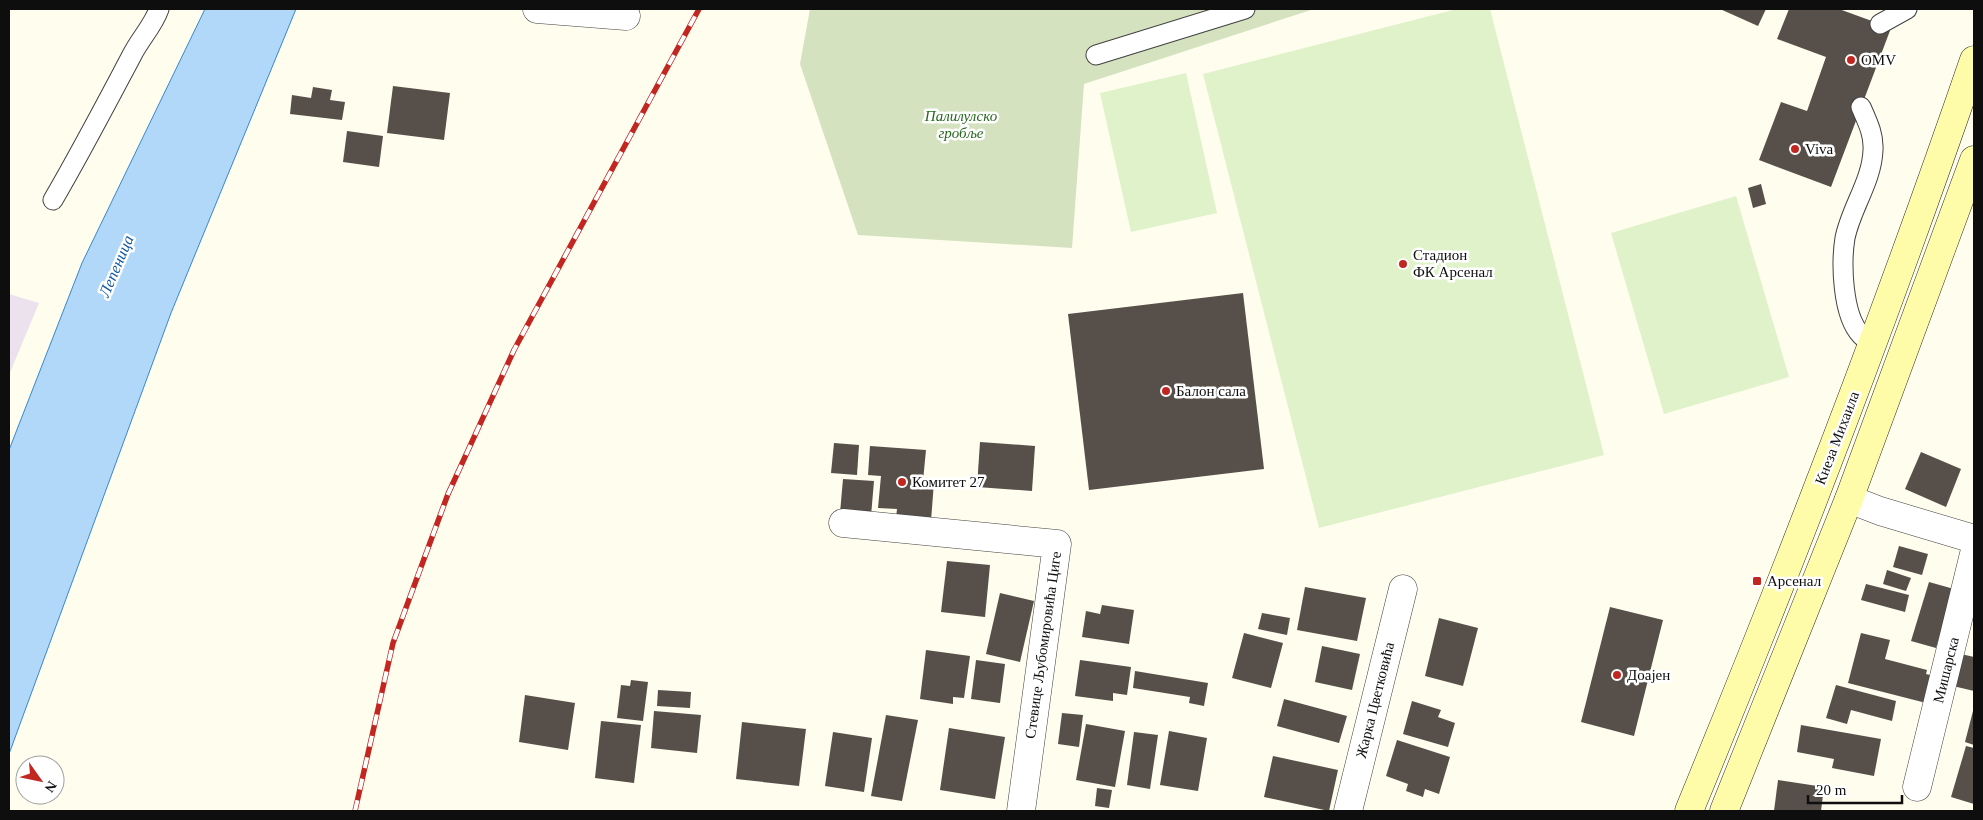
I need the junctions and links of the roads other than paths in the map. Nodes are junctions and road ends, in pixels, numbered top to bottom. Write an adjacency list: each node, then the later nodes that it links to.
1 (159, 9): 11 (lane)
2 (538, 9): 5 (street)
3 (1246, 9): 7 (lane)
4 (1907, 9): 6 (lane)
5 (626, 16)
6 (1880, 24)
7 (1096, 55)
8 (1974, 60): 12 (main road, Кнеза Михаила)
9 (1861, 106): 12 (lane)
10 (1974, 160): 13 (main road)
11 (53, 200)
12 (1873, 344): 21 (main road, Кнеза Михаила)
13 (1850, 499): 15 (street); 22 (main road)
14 (842, 522): 19 (street, Стевице Љубомировића Циге)
15 (1974, 539)
16 (1974, 554): 18 (street, Мишарска)
17 (1403, 589): 20 (street, Жарка Цветковића)
18 (1917, 787)
19 (1021, 811)
20 (1348, 811)
21 (1689, 811)
22 (1724, 811)

